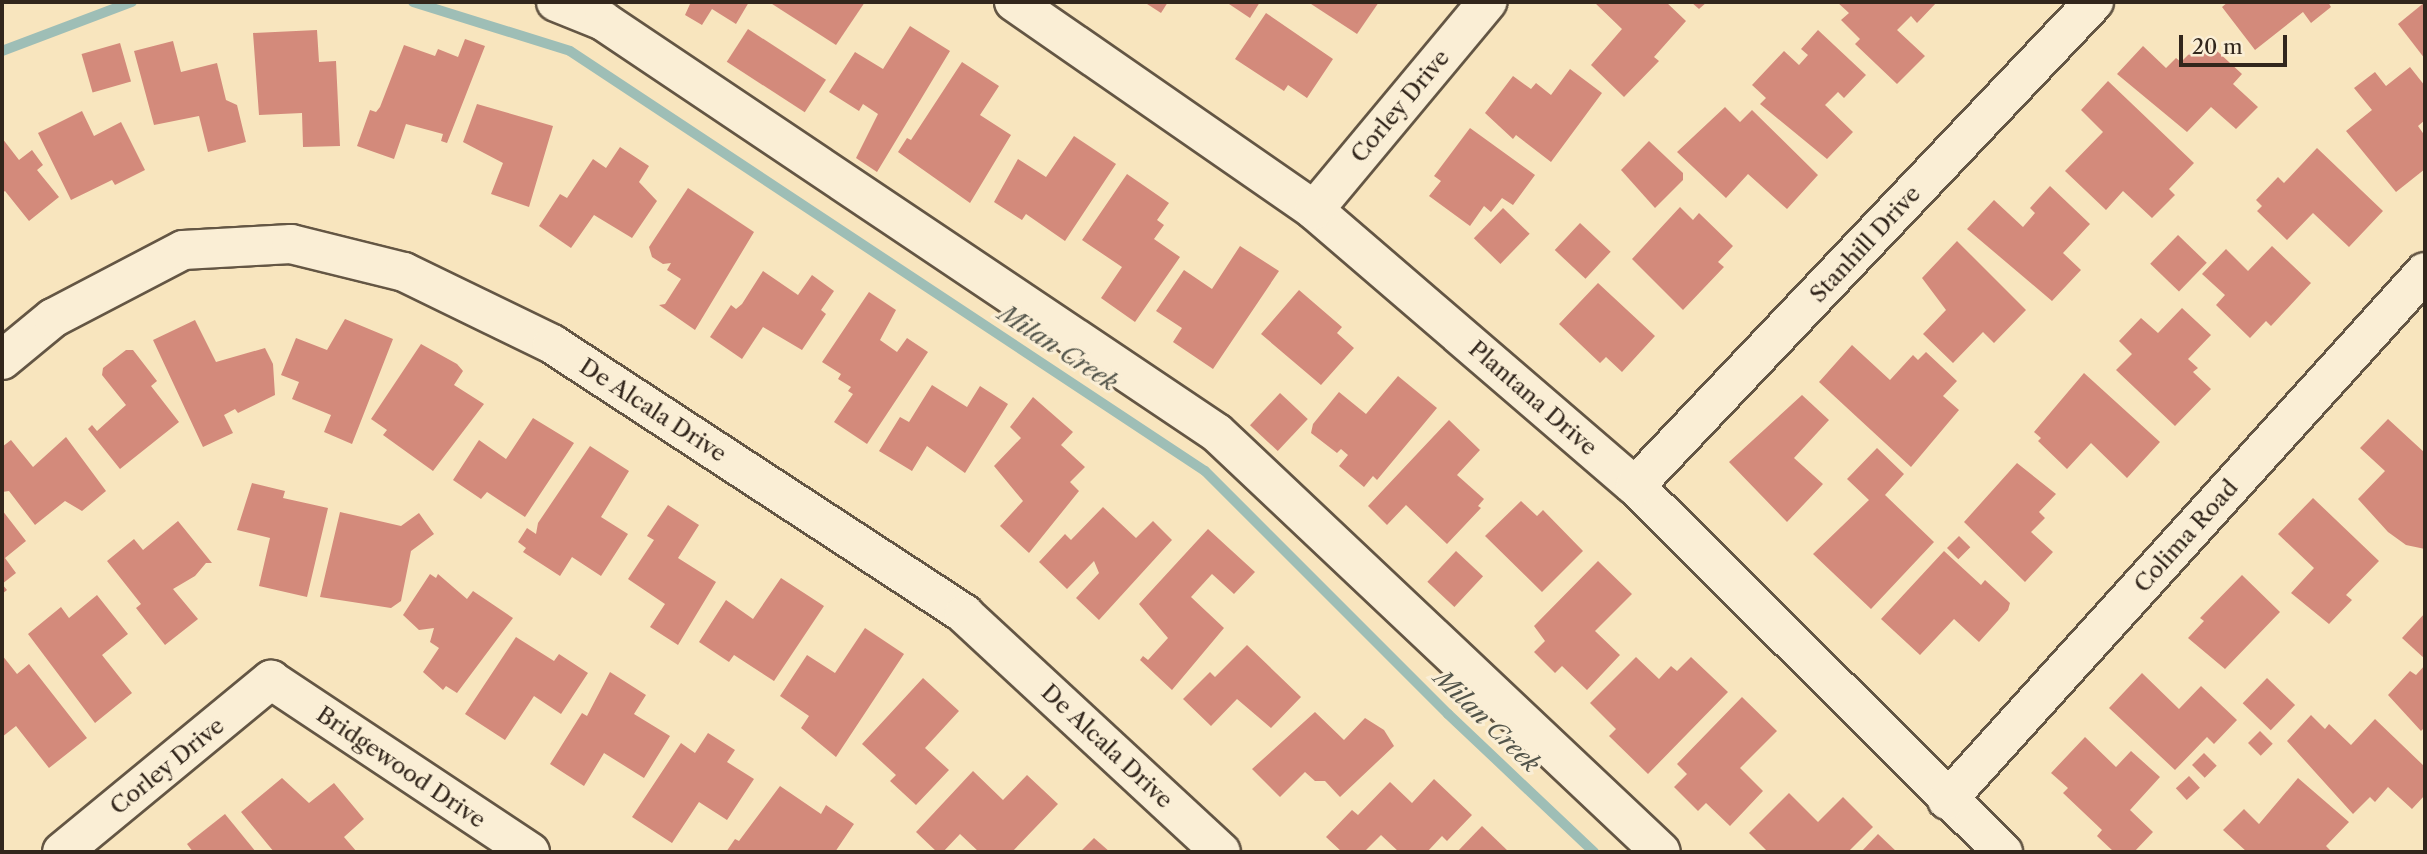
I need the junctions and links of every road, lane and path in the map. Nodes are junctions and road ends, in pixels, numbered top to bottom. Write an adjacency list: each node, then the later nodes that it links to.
1 (556, 2): 14 (street)
2 (1014, 2): 5 (street, Plantana Drive)
3 (1487, 2): 5 (street, Corley Drive)
4 (2094, 2): 8 (street, Stanhill Drive)
5 (1314, 209): 8 (street, Plantana Drive)
6 (2425, 272): 10 (street, Colima Road)
7 (2, 360): 13 (street, De Alcala Drive)
8 (1635, 486): 10 (street, Plantana Drive)
9 (271, 680): 11 (street, Corley Drive); 12 (street, Bridgewood Drive)
10 (1947, 800): 15 (street, Plantana Drive)
11 (62, 852)
12 (530, 852)
13 (1221, 852)
14 (1661, 852)
15 (2003, 852)

